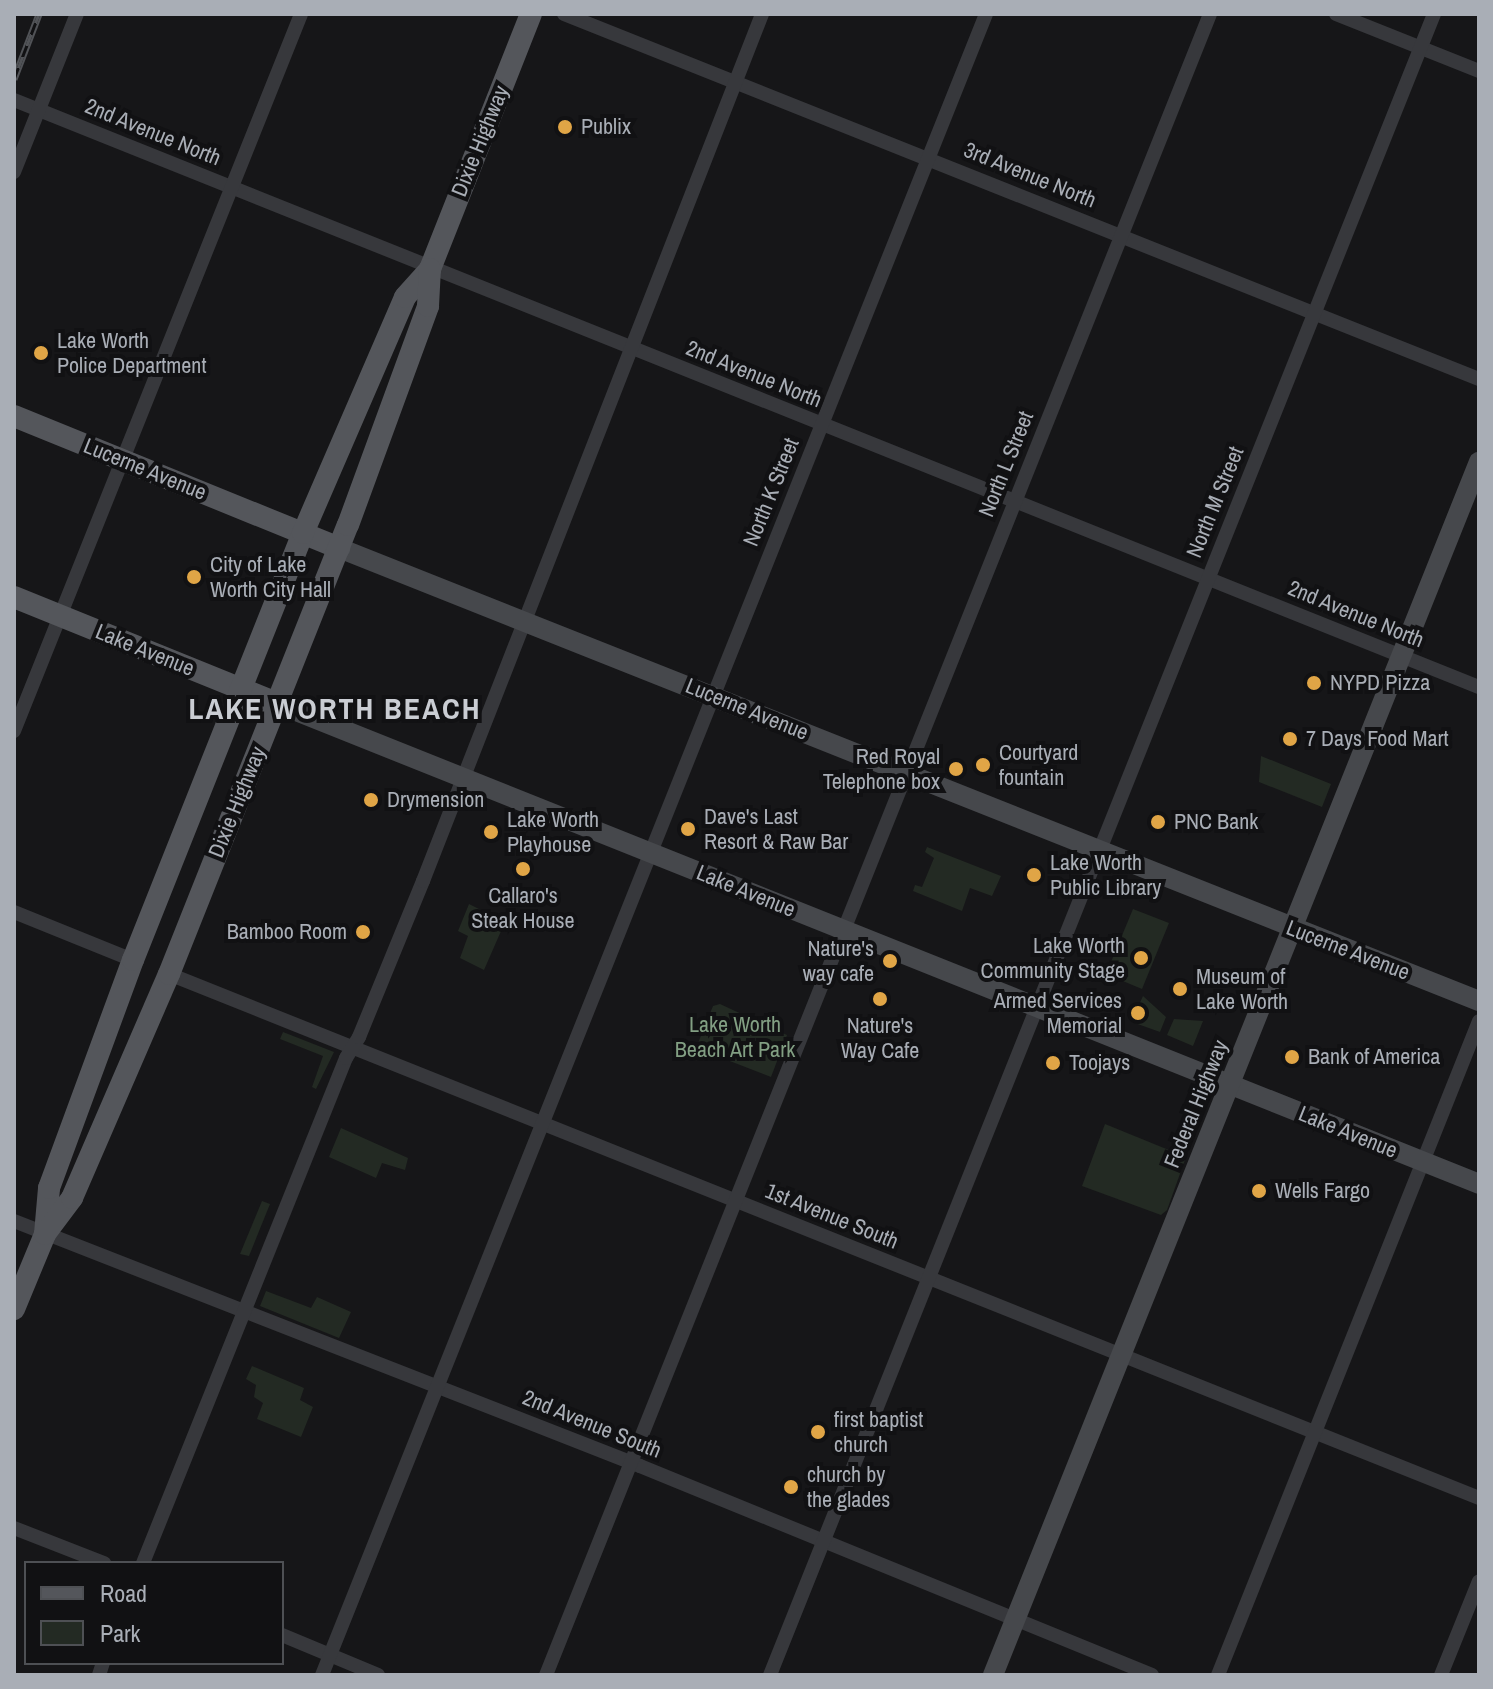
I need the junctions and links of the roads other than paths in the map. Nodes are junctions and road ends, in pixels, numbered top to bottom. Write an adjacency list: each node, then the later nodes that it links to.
1 (77, 14): 14 (street)
2 (301, 14): 17 (street)
3 (531, 14): 19 (main road, Dixie Highway)
4 (564, 14): 12 (street, 3rd Avenue North)
5 (762, 14): 12 (street)
6 (986, 14): 15 (street, North K Street)
7 (1210, 14): 18 (street, North L Street)
8 (1336, 14): 10 (street)
9 (1434, 14): 10 (street, North M Street)
10 (1420, 48): 11 (street); 20 (street, North M Street)
11 (1479, 71)
12 (735, 82): 15 (street, 3rd Avenue North); 21 (street)
13 (14, 100): 14 (street, 2nd Avenue North)
14 (39, 110): 16 (street); 17 (street, 2nd Avenue North)
15 (928, 159): 18 (street, 3rd Avenue North); 24 (street, North K Street)
16 (14, 172)
17 (231, 188): 19 (street, 2nd Avenue North); 25 (street)
18 (1121, 236): 20 (street, 3rd Avenue North); 27 (street, North L Street)
19 (430, 269): 21 (street, 2nd Avenue North); 28 (main road, Dixie Highway); 29 (main road, Dixie Highway)
20 (1314, 313): 22 (street, 3rd Avenue North); 30 (street, North M Street)
21 (632, 349): 24 (street, 2nd Avenue North); 33 (street)
22 (1479, 379)
23 (14, 416): 25 (main road, Lucerne Avenue)
24 (822, 424): 27 (street, 2nd Avenue North); 37 (street, North K Street)
25 (123, 459): 28 (main road, Lucerne Avenue); 32 (street)
26 (1479, 462): 34 (main road, Federal Highway)
27 (1015, 501): 30 (street, 2nd Avenue North); 40 (street, North L Street)
28 (303, 533): 29 (main road, Lucerne Avenue); 36 (main road, Dixie Highway)
29 (339, 548): 33 (main road, Lucerne Avenue); 38 (main road, Dixie Highway)
30 (1208, 579): 34 (street, 2nd Avenue North); 42 (street, North M Street)
31 (14, 597): 32 (main road, Lake Avenue)
32 (60, 616): 36 (main road, Lake Avenue); 39 (street)
33 (527, 620): 37 (main road, Lucerne Avenue); 41 (street)
34 (1401, 656): 35 (street, 2nd Avenue North); 45 (main road, Federal Highway)
35 (1479, 687)
36 (242, 690): 38 (main road, Lake Avenue); 47 (main road, Dixie Highway)
37 (714, 696): 40 (main road, Lucerne Avenue); 43 (street, North K Street)
38 (276, 703): 41 (main road, Lake Avenue); 48 (main road, Dixie Highway)
39 (14, 731)
40 (907, 773): 42 (main road, Lucerne Avenue); 46 (street, North L Street)
41 (464, 779): 43 (main road, Lake Avenue); 52 (street)
42 (1100, 850): 45 (main road, Lucerne Avenue); 50 (street, North M Street)
43 (651, 853): 46 (main road, Lake Avenue); 54 (street, North K Street)
44 (14, 912): 47 (street)
45 (1292, 929): 49 (main road, Lucerne Avenue); 53 (main road, Federal Highway)
46 (844, 930): 50 (main road, Lake Avenue); 57 (street, North L Street)
47 (133, 960): 59 (main road, Dixie Highway)
48 (169, 974): 52 (street, 1st Avenue South); 59 (main road, Dixie Highway)
49 (1479, 1001)
50 (1037, 1006): 53 (main road, Lake Avenue); 60 (street, North M Street)
51 (1479, 1021): 55 (street)
52 (351, 1047): 54 (street, 1st Avenue South); 62 (street)
53 (1230, 1084): 55 (main road, Lake Avenue); 63 (main road, Federal Highway)
54 (543, 1124): 57 (street, 1st Avenue South); 64 (street, North K Street)
55 (1423, 1161): 56 (main road, Lake Avenue); 65 (street)
56 (1479, 1184)
57 (736, 1201): 60 (street, 1st Avenue South); 66 (street, North L Street)
58 (14, 1221): 59 (street, 2nd Avenue South)
59 (45, 1234): 61 (main road, Dixie Highway); 62 (street, 2nd Avenue South)
60 (928, 1278): 63 (street, 1st Avenue South); 69 (street, North M Street)
61 (14, 1309)
62 (243, 1310): 64 (street, 2nd Avenue South); 71 (street)
63 (1122, 1354): 65 (street, 1st Avenue South); 73 (main road, Federal Highway)
64 (437, 1387): 66 (street, 2nd Avenue South); 75 (street, North K Street)
65 (1314, 1432): 67 (street, 1st Avenue South); 82 (street)
66 (631, 1464): 69 (street, 2nd Avenue South); 78 (street, North L Street)
67 (1479, 1498)
68 (14, 1528): 70 (street)
69 (823, 1541): 73 (street, 2nd Avenue South); 79 (street, North M Street)
70 (99, 1561)
71 (144, 1561)
72 (1479, 1581): 83 (street)
73 (1016, 1618): 80 (main road, Federal Highway); 81 (street, 2nd Avenue South)
74 (284, 1636): 75 (street)
75 (330, 1655): 76 (street, North K Street); 77 (street)
76 (322, 1675)
77 (378, 1675)
78 (546, 1675)
79 (770, 1675)
80 (993, 1675)
81 (1152, 1675)
82 (1218, 1675)
83 (1441, 1675)

